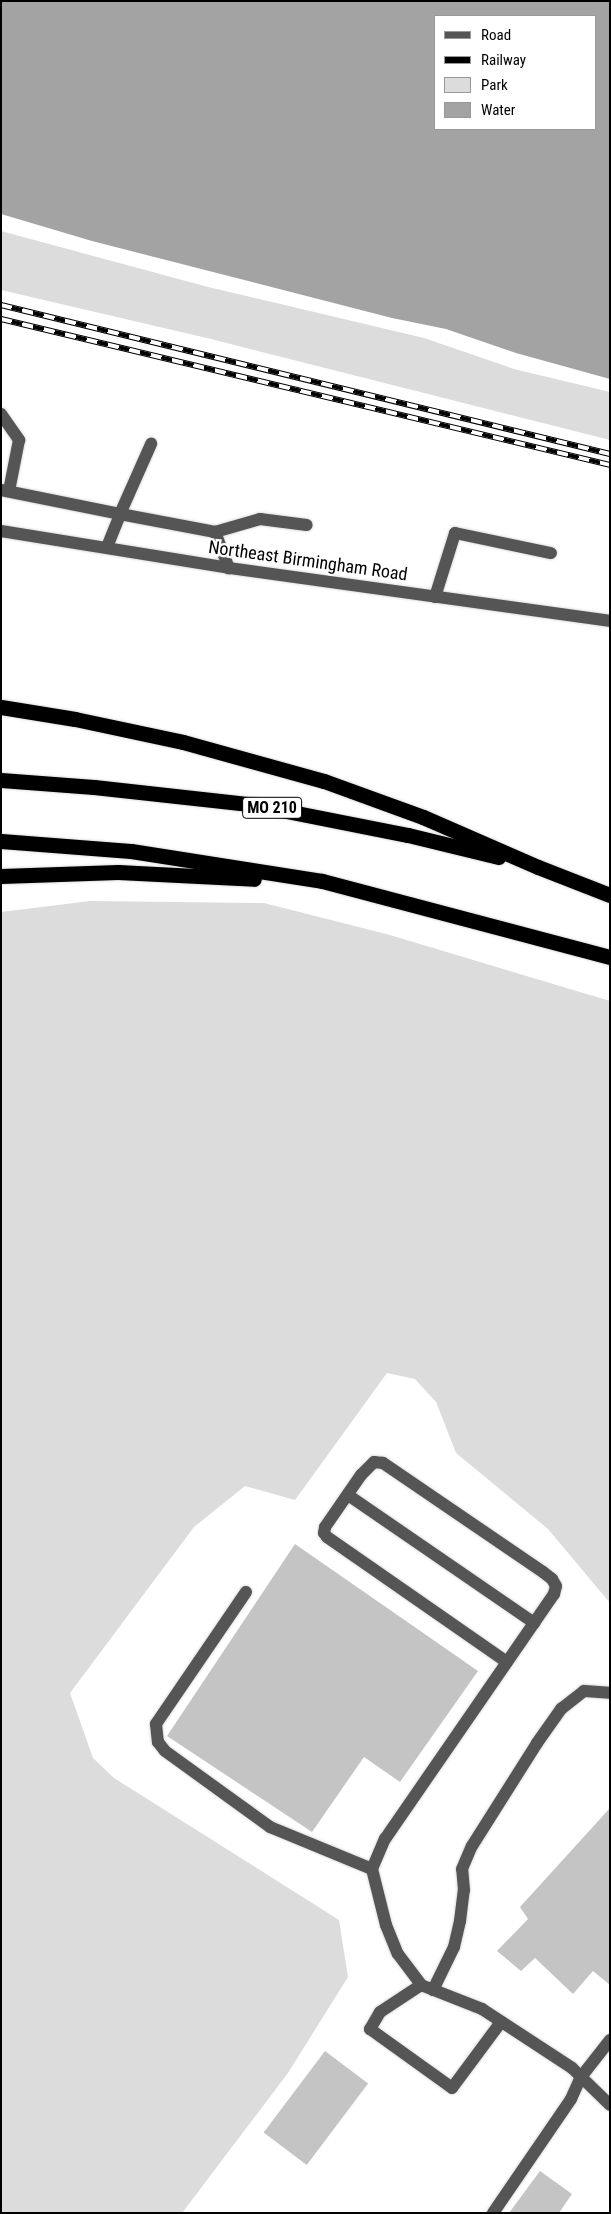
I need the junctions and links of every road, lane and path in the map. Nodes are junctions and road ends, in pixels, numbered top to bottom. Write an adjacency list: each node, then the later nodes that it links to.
1 (1, 414): 3 (street)
2 (151, 444): 4 (street)
3 (5, 491): 4 (street)
4 (120, 514): 7 (street); 8 (street)
5 (307, 525): 7 (street)
6 (1, 531): 8 (street, Northeast Birmingham Road)
7 (215, 532): 10 (street)
8 (107, 546): 10 (street, Northeast Birmingham Road)
9 (551, 553): 11 (street)
10 (229, 568): 11 (street, Northeast Birmingham Road)
11 (435, 597): 12 (street, Northeast Birmingham Road)
12 (610, 621)
13 (1, 707): 16 (highway)
14 (1, 780): 16 (highway, MO 210)
15 (1, 840): 18 (highway)
16 (538, 867): 19 (highway, MO 210)
17 (1, 876): 18 (highway)
18 (322, 881): 20 (highway)
19 (610, 895)
20 (610, 957)
21 (348, 1494): 23 (street); 23 (street); 24 (street)
22 (246, 1592): 26 (street)
23 (534, 1623): 24 (street)
24 (507, 1662): 26 (street)
25 (610, 1693): 27 (street)
26 (372, 1869): 27 (street)
27 (427, 1987): 28 (street); 28 (street)
28 (501, 2022): 30 (street)
29 (610, 2040): 30 (street)
30 (581, 2077): 31 (street); 32 (street)
31 (610, 2105)
32 (493, 2213)

